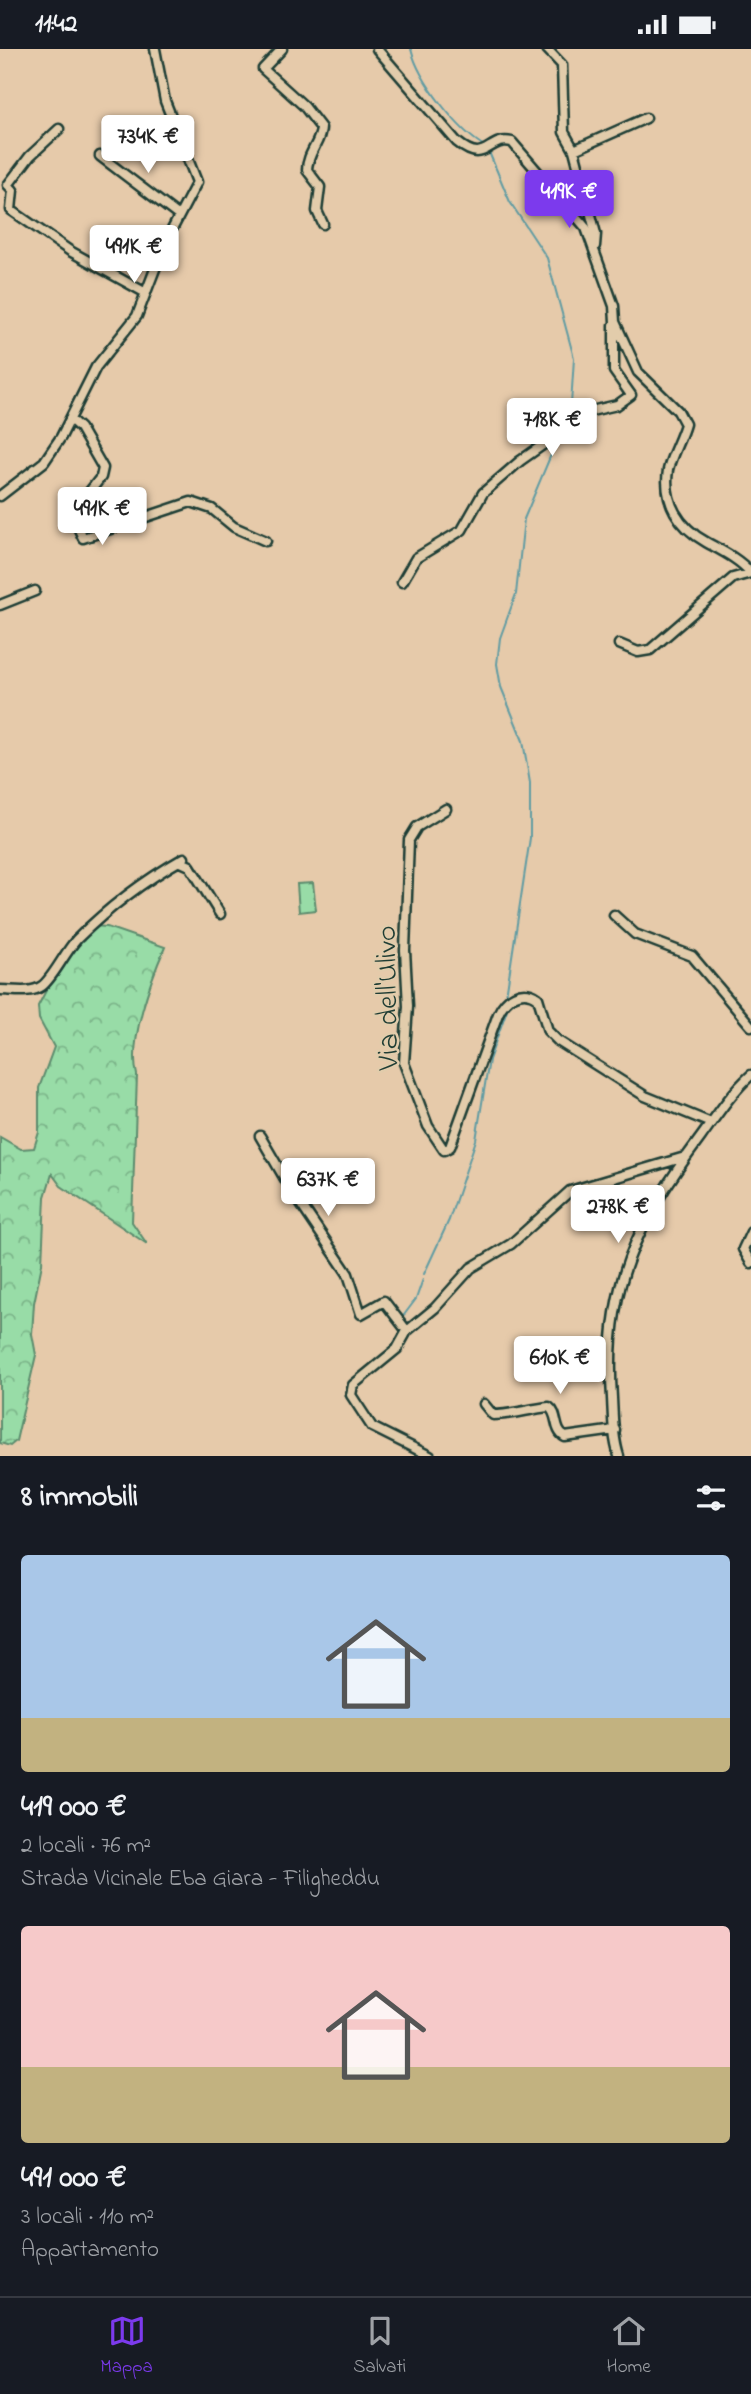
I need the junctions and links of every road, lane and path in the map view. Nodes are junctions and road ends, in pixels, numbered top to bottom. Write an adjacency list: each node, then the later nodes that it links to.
1 (155, 49): 9 (street)
2 (282, 49): 10 (street)
3 (377, 49): 11 (street)
4 (547, 49): 7 (street)
5 (646, 118): 7 (street)
6 (59, 129): 12 (street)
7 (574, 150): 11 (street)
8 (100, 156): 9 (street)
9 (179, 216): 12 (street)
10 (323, 224)
11 (595, 249): 13 (street)
12 (146, 293): 14 (street)
13 (615, 322): 17 (street); 18 (street)
14 (70, 419): 15 (street); 16 (street)
15 (0, 496)
16 (266, 541)
17 (751, 573): 21 (street)
18 (402, 582)
19 (35, 591): 20 (street)
20 (0, 605)
21 (619, 644)
22 (446, 809): 28 (street, Via dell'Ulivo)
23 (220, 914): 25 (street)
24 (614, 915): 26 (street)
25 (0, 990)
26 (751, 1026)
27 (751, 1075): 28 (street)
28 (710, 1123): 30 (street)
29 (260, 1136): 33 (street)
30 (685, 1157): 33 (street); 35 (street)
31 (751, 1232): 32 (street)
32 (751, 1263)
33 (407, 1331): 36 (street)
34 (484, 1404): 35 (street)
35 (615, 1430): 37 (street)
36 (430, 1456)
37 (619, 1456)

